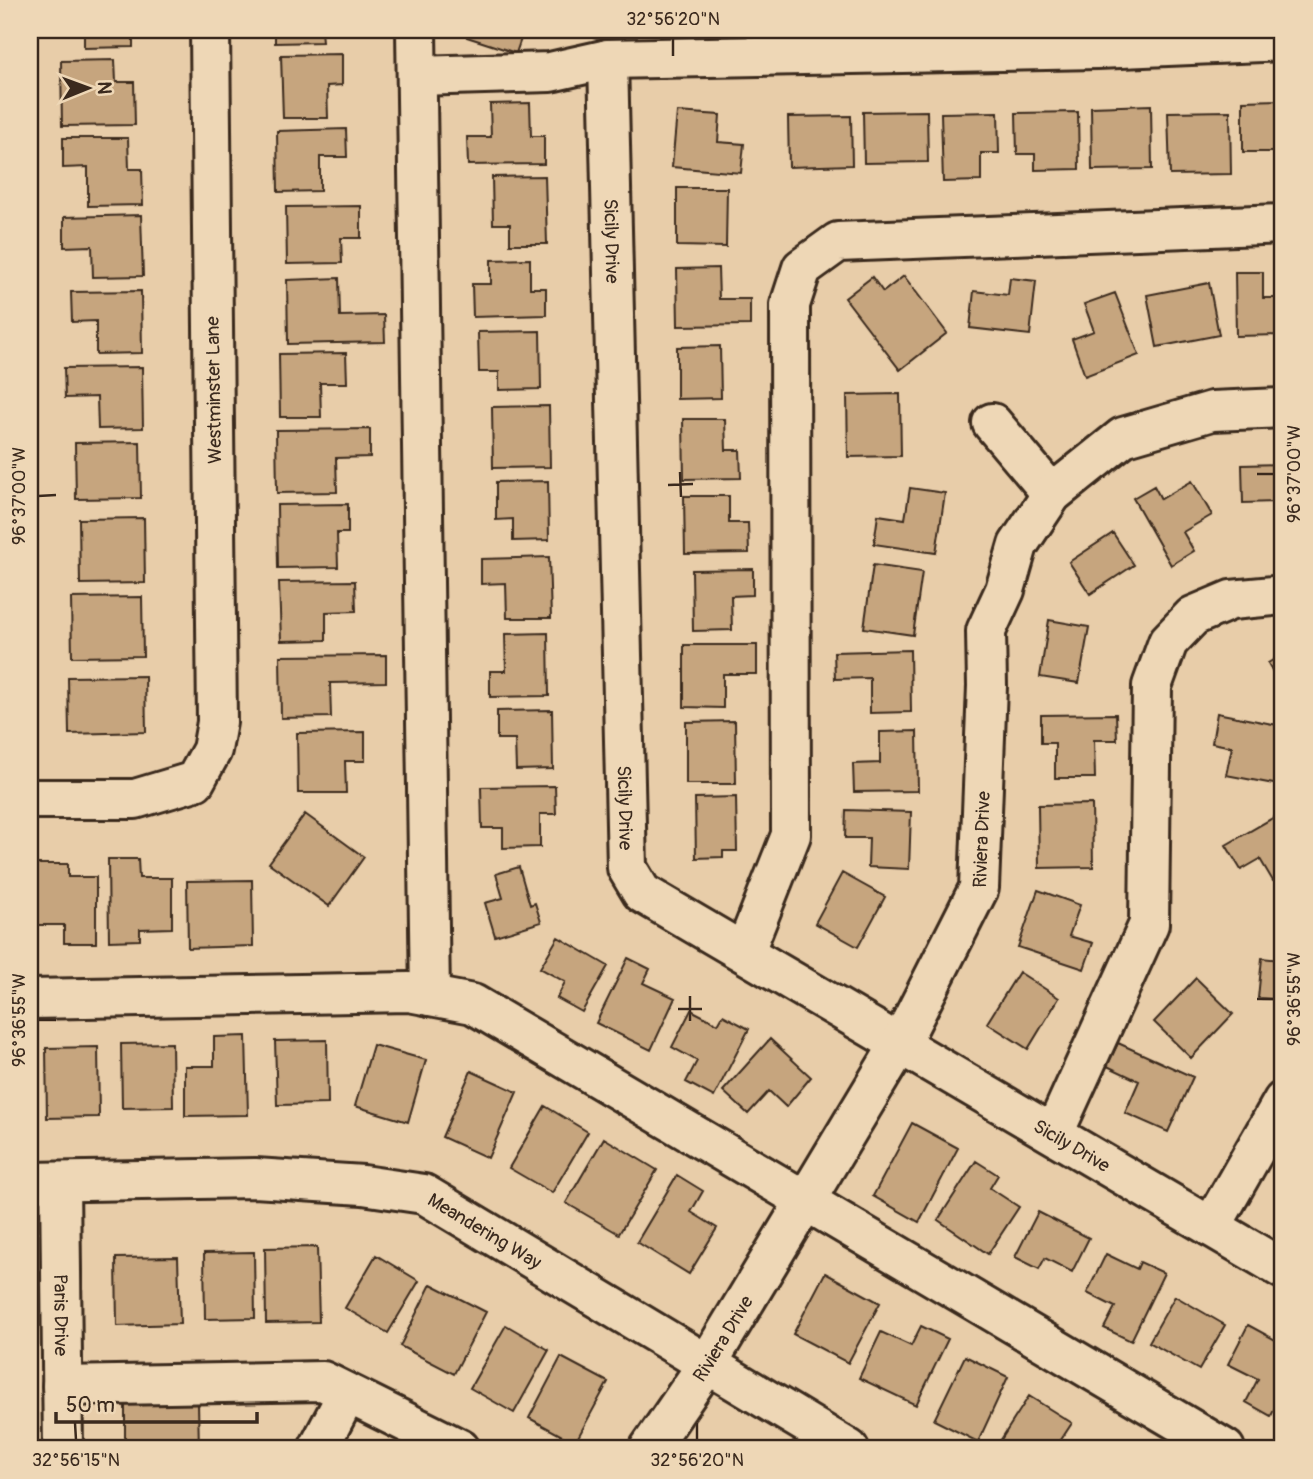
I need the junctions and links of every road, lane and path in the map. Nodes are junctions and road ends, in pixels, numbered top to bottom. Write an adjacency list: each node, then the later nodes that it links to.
1 (210, 30): 11 (street, Westminster Lane)
2 (416, 30): 5 (street)
3 (1283, 41): 4 (street)
4 (608, 59): 5 (street); 12 (street, Sicily Drive)
5 (417, 76): 13 (street)
6 (1283, 224): 12 (street)
7 (1283, 408): 9 (street, Riviera Drive)
8 (992, 423): 9 (street)
9 (1052, 494): 15 (street, Riviera Drive)
10 (1283, 595): 17 (street)
11 (30, 799)
12 (745, 951): 15 (street, Sicily Drive)
13 (430, 996): 14 (street); 19 (street)
14 (30, 999)
15 (901, 1042): 17 (street, Sicily Drive); 19 (street, Riviera Drive)
16 (1283, 1101): 20 (street)
17 (1054, 1133): 20 (street, Sicily Drive)
18 (45, 1182): 22 (street, Meandering Way); 23 (street, Paris Drive)
19 (806, 1201): 22 (street, Riviera Drive); 30 (street)
20 (1211, 1227): 21 (street, Sicily Drive)
21 (1283, 1269)
22 (706, 1366): 28 (street, Riviera Drive); 29 (street, Meandering Way)
23 (62, 1386): 24 (street); 25 (street, Paris Drive)
24 (347, 1394): 26 (street); 27 (street)
25 (63, 1449)
26 (318, 1449)
27 (460, 1449)
28 (649, 1449)
29 (849, 1449)
30 (1226, 1449)

